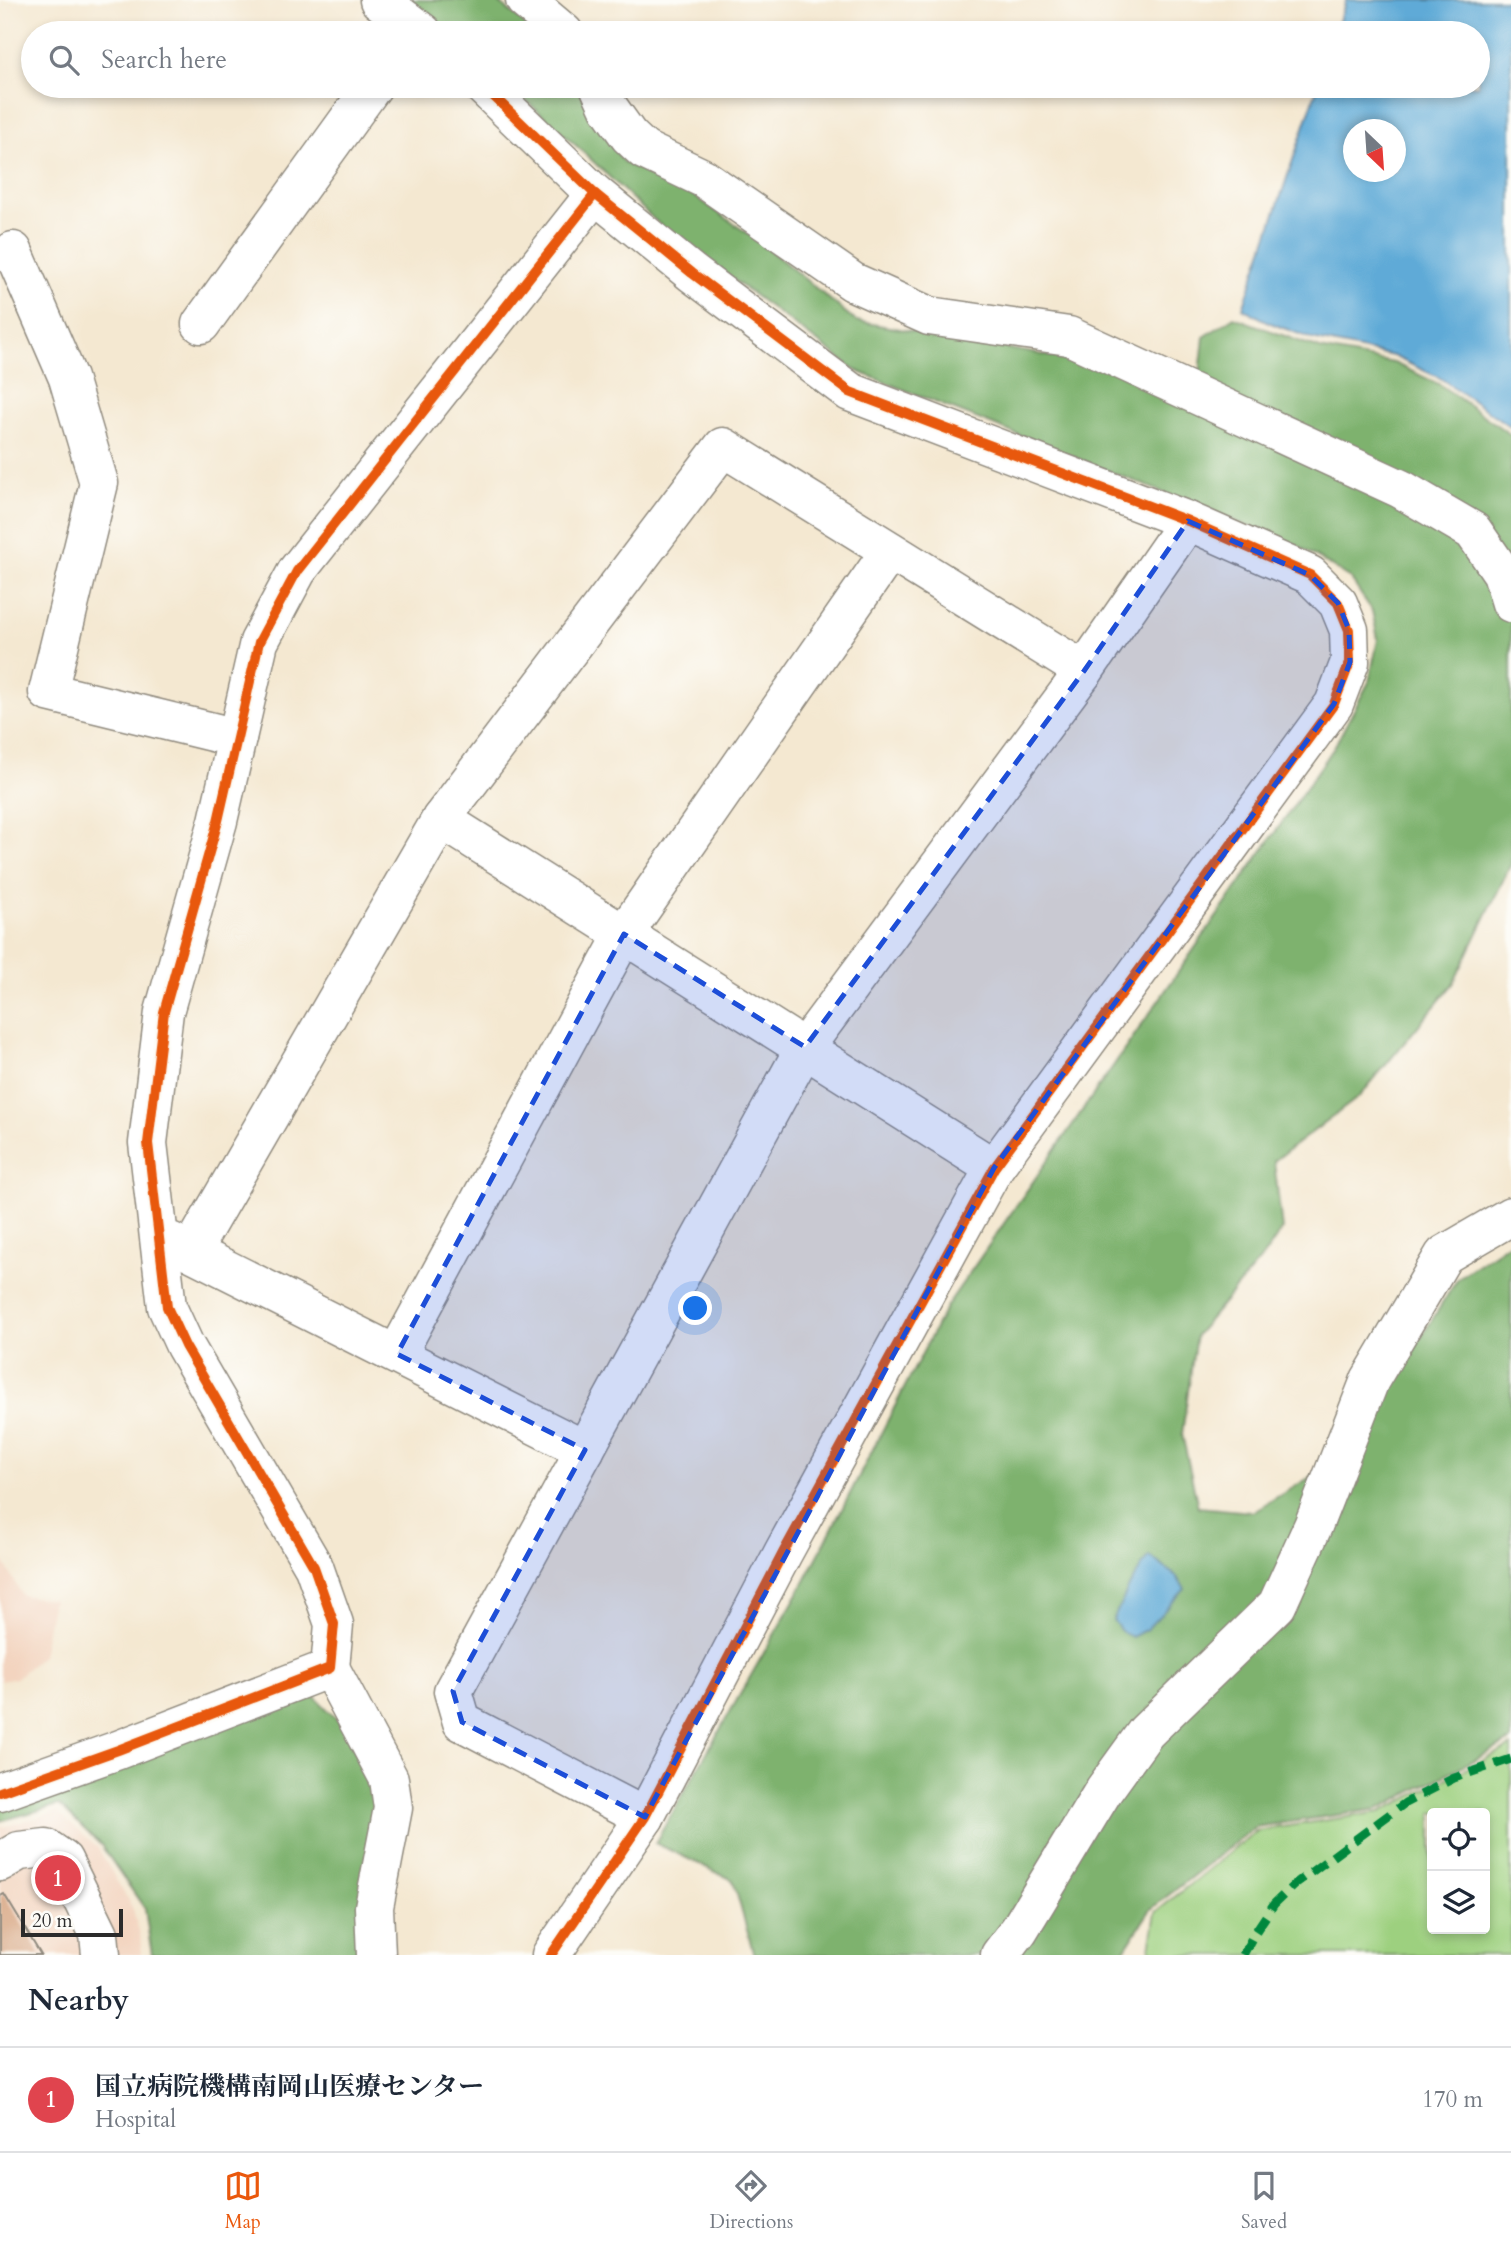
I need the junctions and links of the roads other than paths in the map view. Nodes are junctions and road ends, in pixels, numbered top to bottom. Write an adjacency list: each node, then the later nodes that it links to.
1 (380, 0): 3 (street)
2 (525, 0): 4 (street)
3 (404, 21)
4 (550, 21)
5 (364, 98): 10 (street)
6 (495, 98): 8 (street)
7 (605, 98): 13 (street)
8 (595, 194): 11 (street); 15 (street)
9 (13, 251): 15 (street)
10 (201, 324)
11 (1188, 521): 14 (street); 19 (street)
12 (890, 551): 14 (street); 16 (street); 17 (street)
13 (1511, 603)
14 (1084, 671): 18 (street)
15 (237, 738): 21 (street)
16 (441, 819): 17 (street); 21 (street)
17 (624, 934): 18 (street); 22 (street)
18 (805, 1047): 19 (street); 23 (street)
19 (995, 1168): 26 (street)
20 (1511, 1216): 31 (street)
21 (175, 1243): 22 (street); 24 (street)
22 (397, 1354): 23 (street)
23 (585, 1450): 26 (street)
24 (330, 1668): 25 (street); 29 (street)
25 (0, 1792)
26 (645, 1818): 30 (street)
27 (0, 1862): 28 (street)
28 (101, 1955)
29 (376, 1955)
30 (551, 1955)
31 (1000, 1955)

